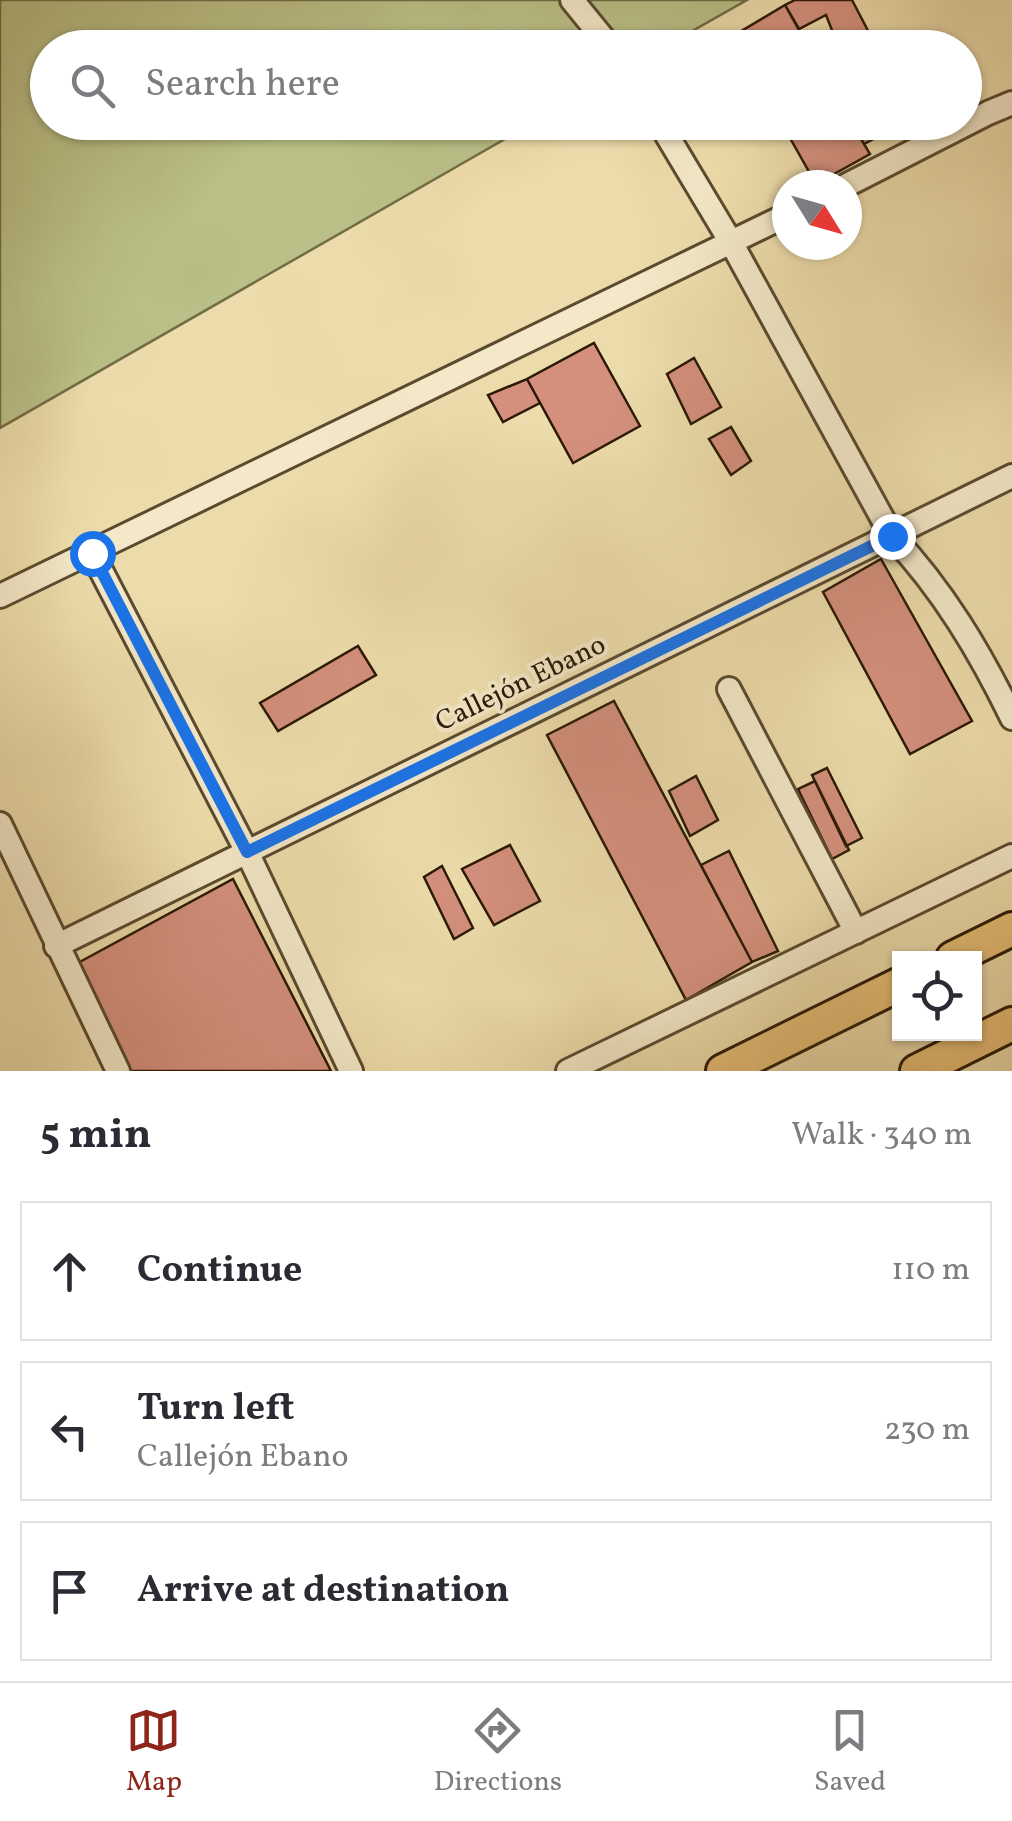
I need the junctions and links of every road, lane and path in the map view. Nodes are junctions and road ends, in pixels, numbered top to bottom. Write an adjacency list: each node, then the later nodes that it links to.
1 (572, 0): 2 (street)
2 (596, 30)
3 (1012, 103): 4 (street)
4 (982, 116)
5 (670, 140): 9 (street)
6 (935, 140): 7 (street)
7 (862, 177)
8 (772, 224): 9 (street)
9 (732, 244): 11 (street); 12 (street)
10 (1012, 476): 11 (street, Callejón Ebano)
11 (892, 536): 15 (street); 17 (street, Callejón Ebano)
12 (92, 553): 13 (street); 17 (street)
13 (0, 596)
14 (730, 688): 20 (street)
15 (1012, 718)
16 (0, 824): 21 (street)
17 (247, 852): 21 (street, Callejón Ebano); 26 (street)
18 (1012, 856): 20 (street)
19 (1012, 930): 22 (highway)
20 (856, 932): 27 (street)
21 (56, 946): 25 (street)
22 (967, 951)
23 (892, 988): 28 (highway)
24 (1012, 1024): 29 (highway)
25 (118, 1071)
26 (351, 1071)
27 (568, 1071)
28 (723, 1071)
29 (918, 1071)

